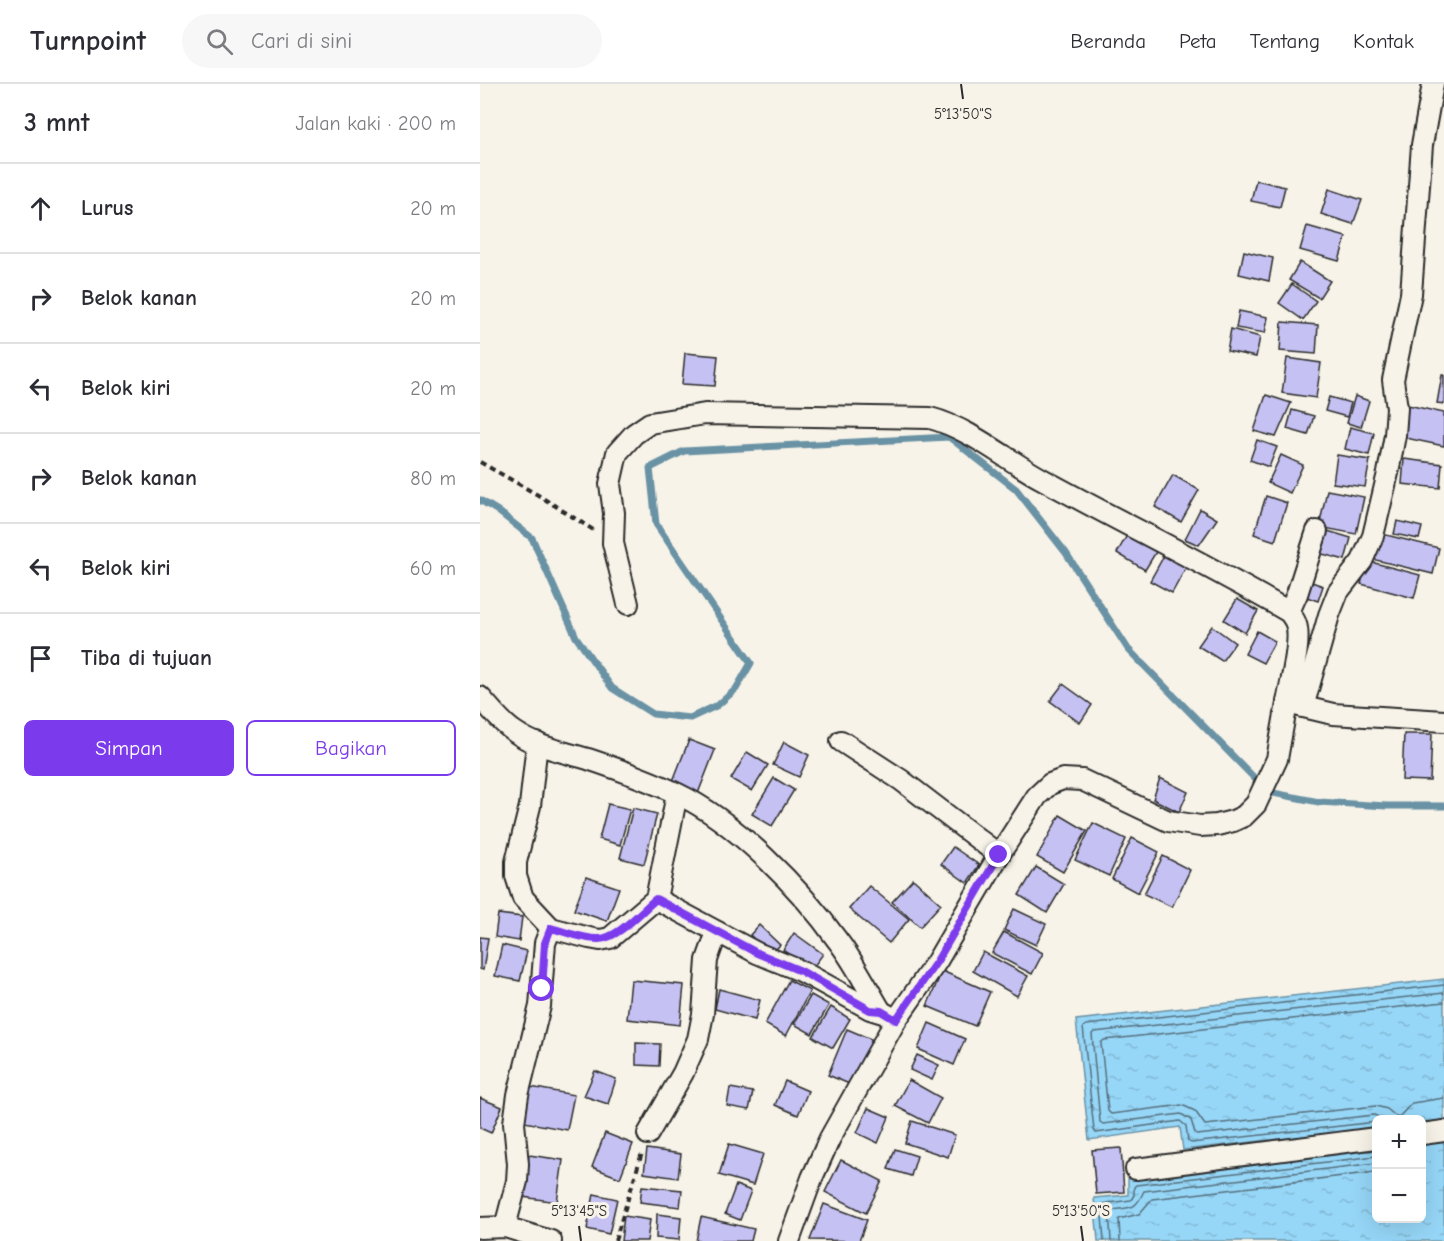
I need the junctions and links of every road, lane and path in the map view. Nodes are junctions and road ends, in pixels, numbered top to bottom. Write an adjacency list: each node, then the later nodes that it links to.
1 (1433, 84): 8 (street)
2 (480, 462): 4 (path)
3 (1317, 531): 5 (street)
4 (613, 543): 5 (street); 6 (street)
5 (1293, 603): 8 (street)
6 (628, 604)
7 (480, 697): 11 (street)
8 (1296, 705): 9 (street); 13 (street)
9 (1444, 722)
10 (841, 741): 13 (street)
11 (537, 743): 12 (street); 15 (street)
12 (677, 794): 14 (street); 17 (street)
13 (999, 855): 17 (street)
14 (656, 899): 15 (street); 16 (street)
15 (551, 928): 23 (street)
16 (717, 932): 17 (street); 20 (street)
17 (888, 1016): 27 (street)
18 (1444, 1131): 19 (street)
19 (1426, 1133)
20 (648, 1134): 26 (path)
21 (1372, 1139): 22 (street)
22 (1136, 1169)
23 (506, 1227): 24 (street); 25 (street)
24 (480, 1228)
25 (551, 1241)
26 (615, 1241)
27 (789, 1241)

